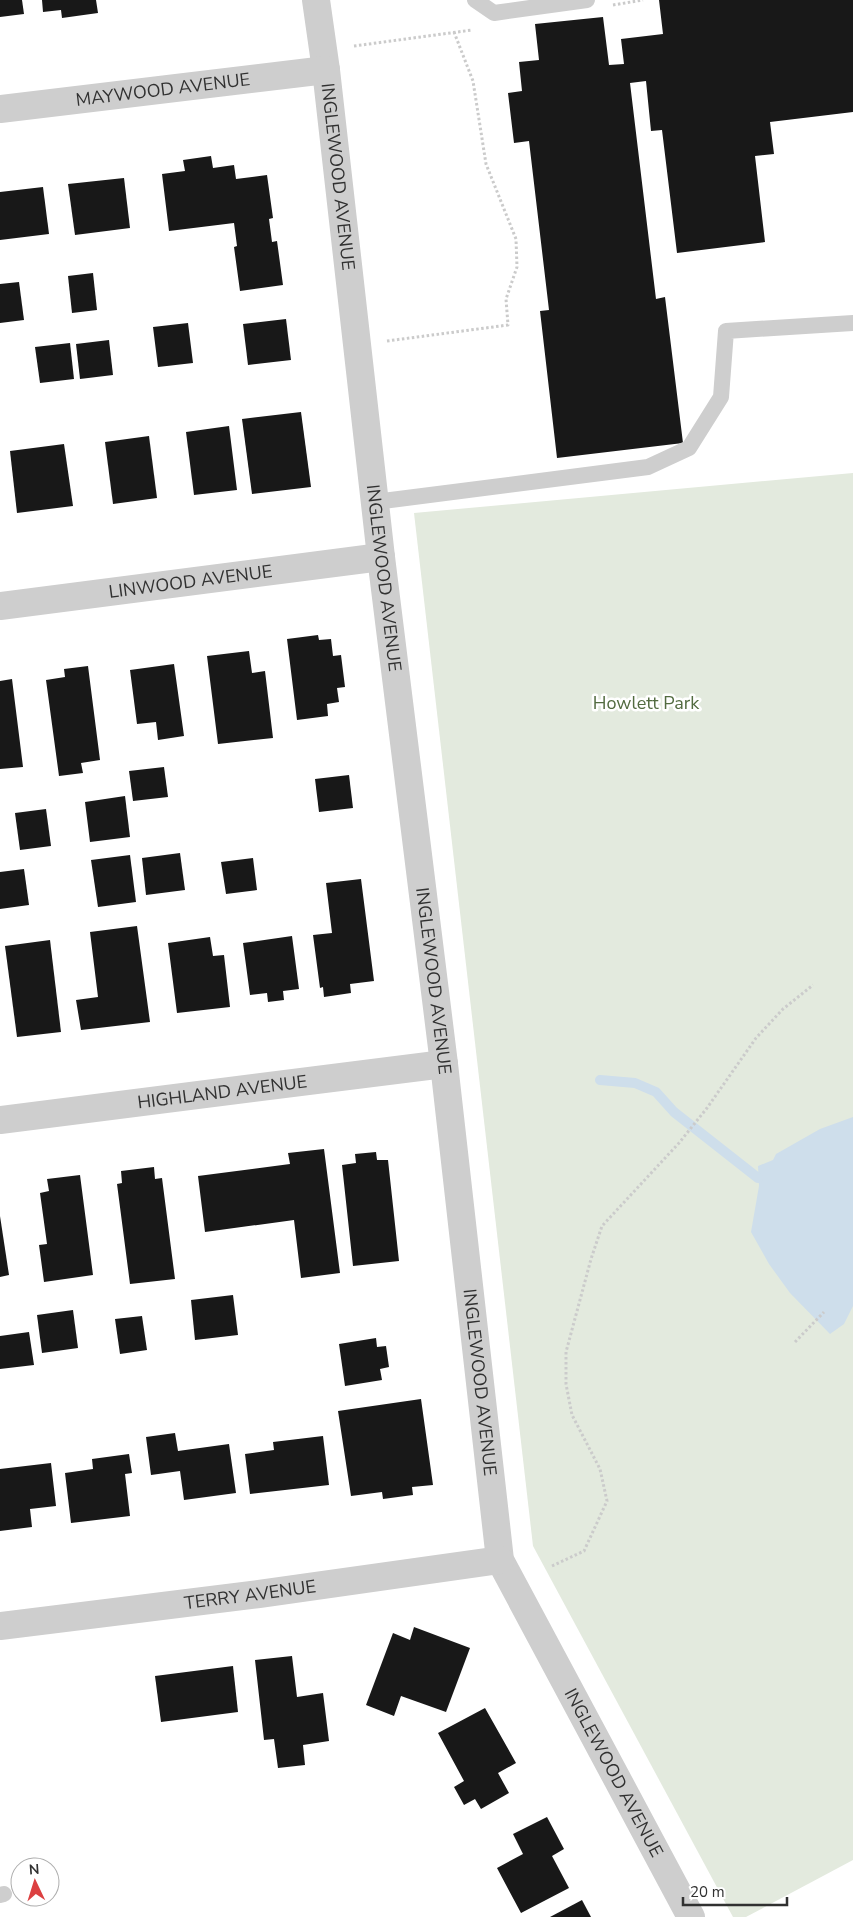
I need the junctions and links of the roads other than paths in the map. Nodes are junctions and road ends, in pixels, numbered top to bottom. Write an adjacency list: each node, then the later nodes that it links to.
1 (316, 0): 4 (street, INGLEWOOD AVENUE)
2 (475, 0): 3 (lane)
3 (587, 0)
4 (326, 70): 5 (street, MAYWOOD AVENUE); 7 (street, INGLEWOOD AVENUE)
5 (0, 109)
6 (853, 323): 7 (lane)
7 (374, 502): 8 (street, INGLEWOOD AVENUE)
8 (381, 557): 9 (street, LINWOOD AVENUE); 10 (street, INGLEWOOD AVENUE)
9 (0, 606)
10 (444, 1064): 11 (street, HIGHLAND AVENUE); 12 (street, INGLEWOOD AVENUE)
11 (0, 1120)
12 (500, 1560): 13 (street, TERRY AVENUE); 14 (street, INGLEWOOD AVENUE)
13 (0, 1626)
14 (691, 1917)

